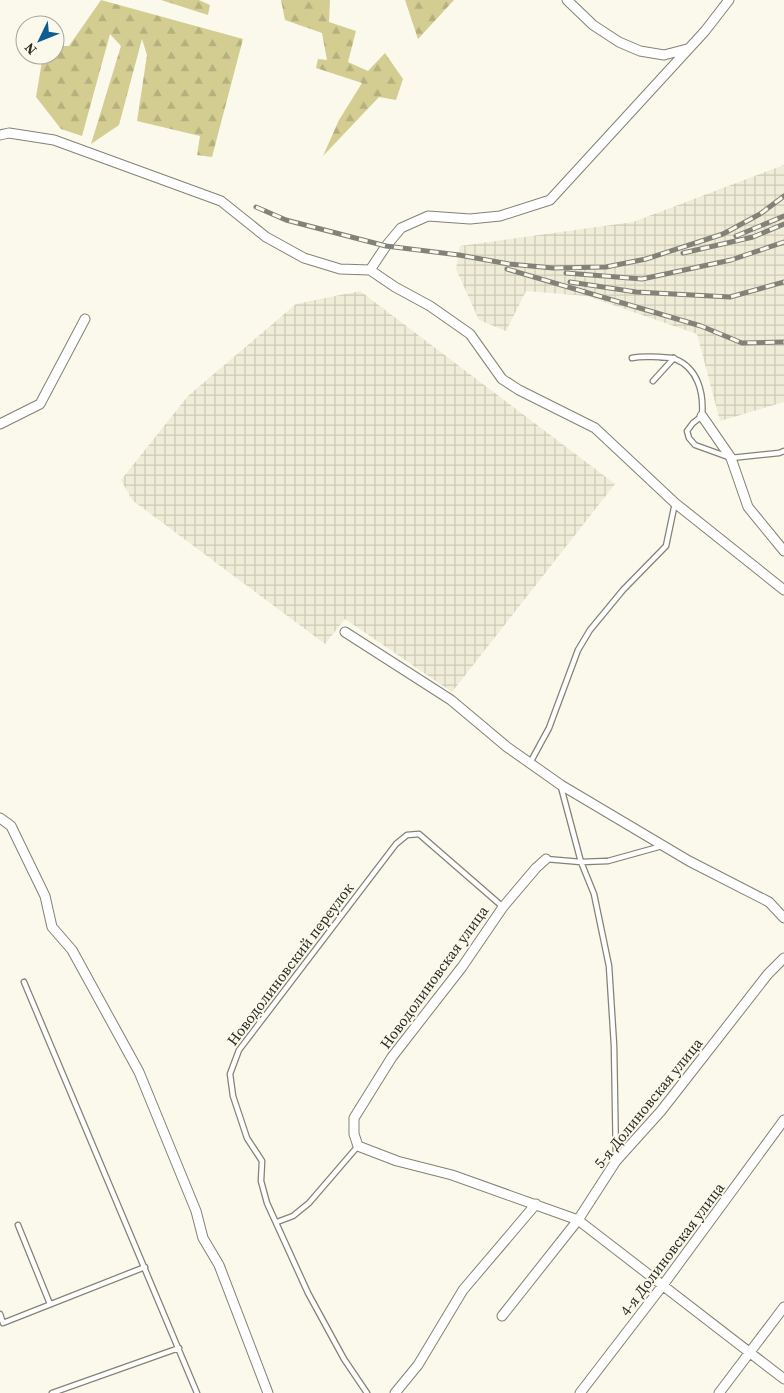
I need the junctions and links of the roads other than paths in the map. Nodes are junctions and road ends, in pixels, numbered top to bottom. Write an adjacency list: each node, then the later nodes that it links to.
1 (568, 0): 3 (street)
2 (729, 0): 3 (street)
3 (687, 49): 5 (street)
4 (0, 135): 5 (street)
5 (370, 270): 14 (street)
6 (85, 319): 11 (street)
7 (632, 358): 8 (lane)
8 (674, 358): 9 (lane); 10 (lane)
9 (653, 381)
10 (702, 416): 13 (street); 13 (lane)
11 (0, 424)
12 (784, 450): 13 (lane)
13 (731, 458): 15 (street)
14 (676, 503): 16 (street); 18 (lane)
15 (784, 551)
16 (784, 590)
17 (345, 632): 18 (street)
18 (530, 763): 19 (street)
19 (561, 785): 21 (street); 23 (lane)
20 (0, 818): 46 (street)
21 (663, 846): 23 (lane); 25 (street)
22 (546, 860): 23 (lane); 24 (street, Новодолиновская улица)
23 (581, 862): 30 (lane)
24 (503, 907): 29 (street, Новодолиновская улица); 33 (lane, Новодолиновский переулок)
25 (784, 918)
26 (784, 958): 30 (street, 5-я Долиновская улица)
27 (24, 982): 35 (lane)
28 (784, 1120): 36 (street, 4-я Долиновская улица)
29 (358, 1146): 31 (street); 33 (lane)
30 (616, 1161): 32 (street, 5-я Долиновская улица)
31 (536, 1204): 32 (street); 48 (street)
32 (578, 1220): 36 (street); 40 (street, 5-я Долиновская улица)
33 (277, 1222): 47 (lane, Новодолиновский переулок)
34 (18, 1225): 37 (lane)
35 (144, 1267): 37 (lane); 41 (lane)
36 (663, 1285): 42 (street); 49 (street, 4-я Долиновская улица)
37 (50, 1304): 39 (lane)
38 (784, 1307): 42 (street)
39 (0, 1314)
40 (502, 1316)
41 (179, 1348): 44 (lane); 45 (lane)
42 (750, 1353): 43 (street); 50 (street)
43 (784, 1379)
44 (52, 1393)
45 (198, 1393)
46 (268, 1393)
47 (367, 1393)
48 (395, 1393)
49 (580, 1393)
50 (719, 1393)

